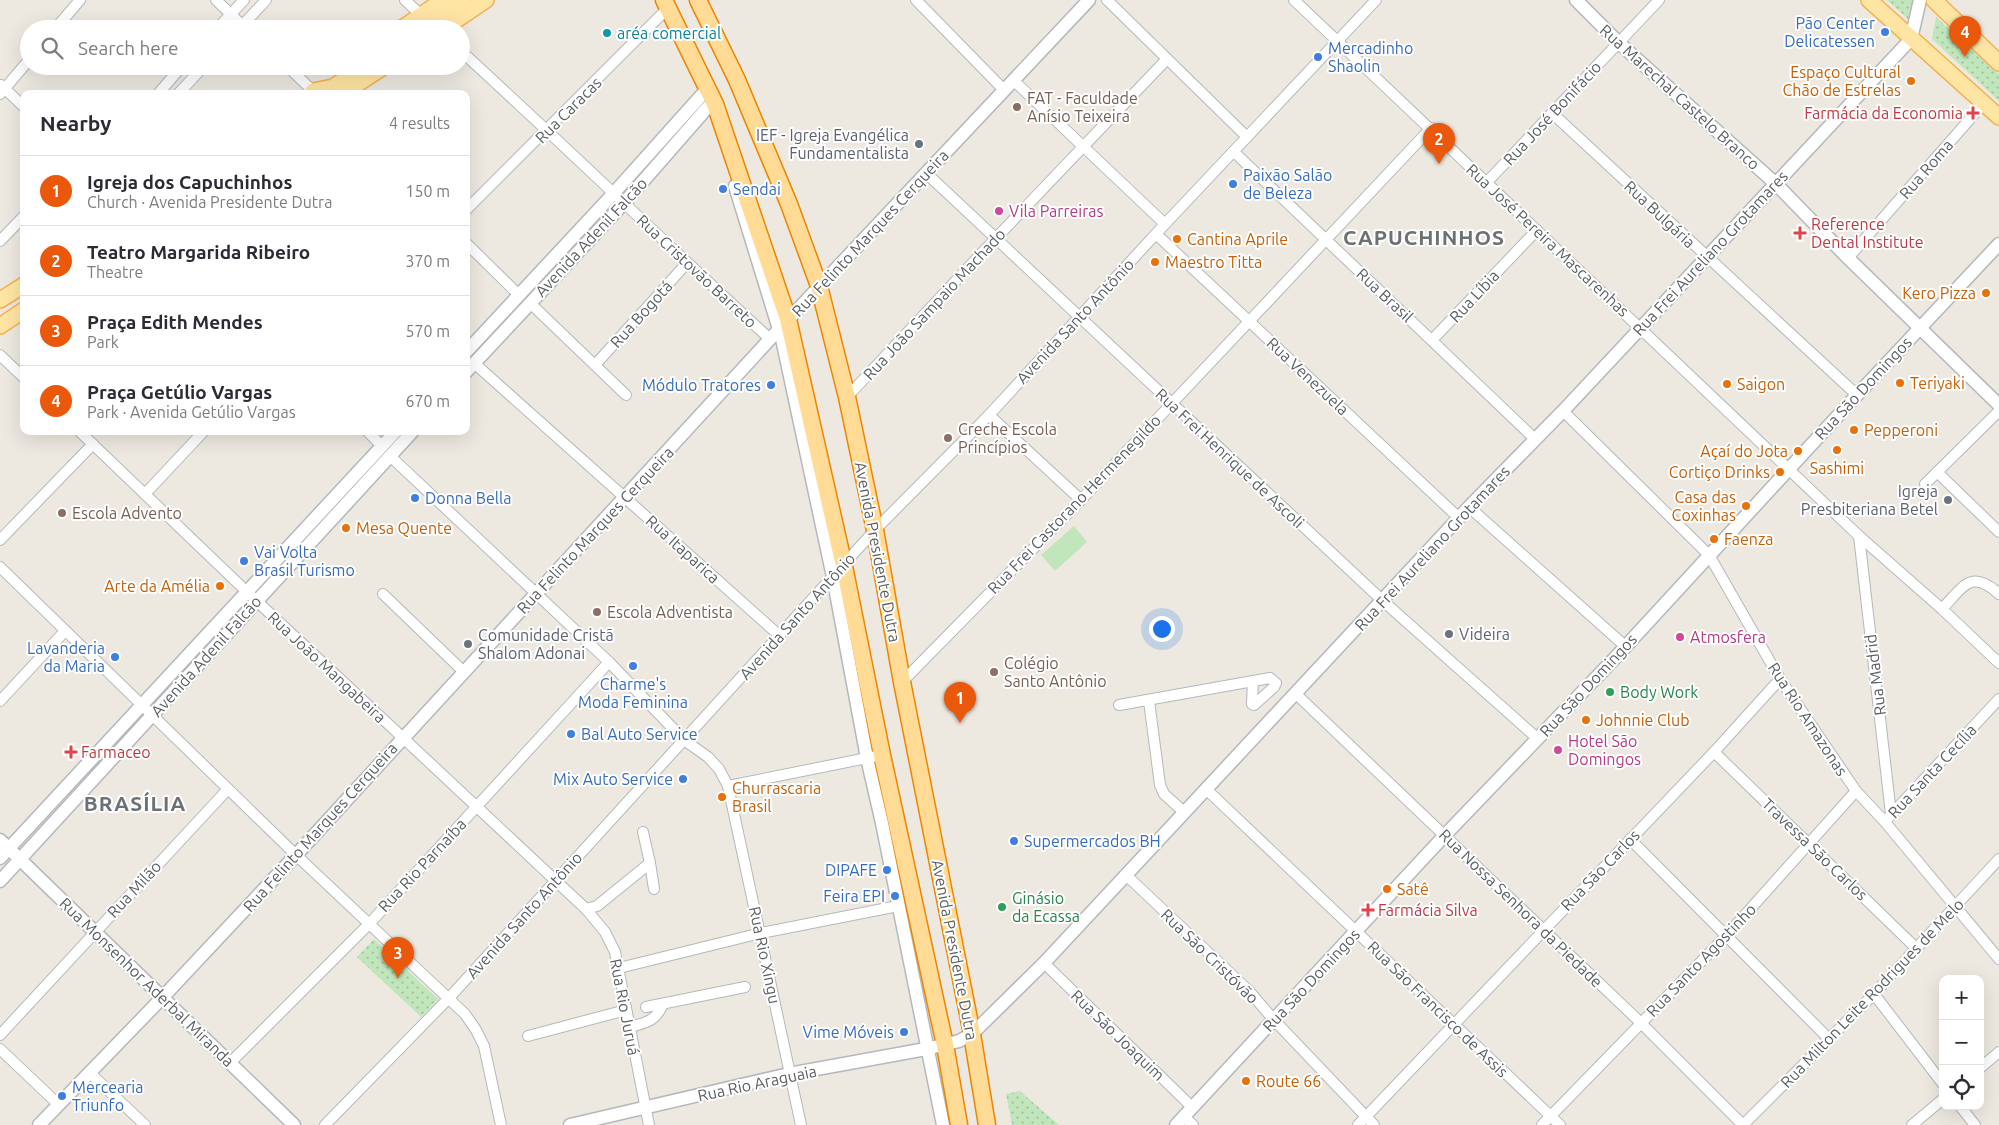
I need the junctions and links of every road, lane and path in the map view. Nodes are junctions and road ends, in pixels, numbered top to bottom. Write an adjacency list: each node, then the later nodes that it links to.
1 (80, 0): 22 (street)
2 (216, 0): 21 (street)
3 (244, 0): 21 (street)
4 (266, 0): 25 (street)
5 (405, 0): 26 (street)
6 (443, 0): 27 (main road)
7 (464, 0): 28 (main road)
8 (486, 0): 29 (main road)
9 (698, 0): 81 (highway, Avenida Presidente Dutra)
10 (916, 0): 51 (street)
11 (1089, 0): 43 (street, Rua Felinto Marques Cerqueira)
12 (1107, 0): 34 (street)
13 (1294, 0): 31 (street, Rua José Pereira Mascarenhas)
14 (1376, 0): 31 (street, Avenida Santo Antônio)
15 (1576, 0): 32 (street, Rua Marechal Castelo Branco)
16 (1658, 0): 32 (street, Rua José Bonifácio)
17 (1869, 0): 30 (main road)
18 (1920, 0): 30 (street)
19 (1934, 0): 35 (main road)
20 (666, 4): 52 (highway, Avenida Presidente Dutra); 58 (street, Rua Caracas)
21 (231, 14): 23 (street); 24 (street)
22 (63, 20)
23 (225, 20)
24 (236, 20)
25 (249, 20)
26 (420, 20)
27 (423, 20)
28 (425, 20)
29 (456, 20)
30 (1911, 39): 53 (main road); 64 (street, Rua Frei Aureliano Grotamares)
31 (1338, 41): 57 (street, Rua José Pereira Mascarenhas); 59 (street, Avenida Santo Antônio)
32 (1619, 43): 55 (street, Rua José Bonifácio); 64 (street, Rua Marechal Castelo Branco)
33 (470, 59): 58 (street, Rua Cristovão Barreto)
34 (1167, 59): 59 (street); 60 (street, Rua João Sampaio Machado)
35 (1998, 59)
36 (20, 69): 44 (street)
37 (174, 75): 45 (street)
38 (196, 75): 46 (street)
39 (295, 75): 47 (street)
40 (335, 75): 48 (main road)
41 (354, 75): 49 (main road)
42 (368, 75): 50 (main road)
43 (1013, 80): 51 (street, Rua Felinto Marques Cerqueira); 60 (street)
44 (1, 89): 54 (street)
45 (161, 90)
46 (182, 90)
47 (309, 90)
48 (314, 90)
49 (337, 90)
50 (339, 90)
51 (1004, 90): 62 (street, Rua Felinto Marques Cerqueira)
52 (712, 97): 65 (street, Avenida Adenil Falcão); 66 (street, Avenida Adenil Falcão); 89 (highway, Avenida Presidente Dutra)
53 (1984, 103): 56 (main road); 79 (street, Rua Roma)
54 (20, 104)
55 (1552, 113): 63 (street, Rua José Bonifácio); 78 (street, Rua Bulgária)
56 (1999, 117)
57 (1431, 128): 63 (street, Rua José Pereira Mascarenhas); 74 (street, Rua Frei Castorano Hermenegildo)
58 (548, 130): 65 (street, Rua Cristovão Barreto); 67 (street, Rua Caracas)
59 (1247, 137): 61 (street, Avenida Santo Antônio)
60 (1083, 146): 69 (street); 73 (street, Rua João Sampaio Machado)
61 (1234, 152): 69 (street, Avenida Santo Antônio); 74 (street, Rua Brasil)
62 (926, 173): 73 (street, Rua Frei Henrique de Ascoli); 81 (street, Rua Felinto Marques Cerqueira)
63 (1487, 182): 70 (street, Rua José Pereira Mascarenhas)
64 (1776, 184): 78 (street, Rua Frei Aureliano Grotamares); 79 (street, Rua Marechal Castelo Branco)
65 (613, 194): 66 (street, Rua Cristovão Barreto); 72 (street, Avenida Adenil Falcão)
66 (624, 202): 72 (street, Avenida Adenil Falcão); 80 (street, Rua Cristovão Barreto)
67 (470, 206)
68 (20, 220): 75 (street)
69 (1165, 224): 71 (street, Avenida Santo Antônio)
70 (1536, 230): 91 (street, Rua José Pereira Mascarenhas); 94 (street, Rua Líbia)
71 (1156, 234): 87 (street, Avenida Santo Antônio); 88 (street, Rua Venezuela)
72 (584, 235): 83 (street, Avenida Adenil Falcão); 85 (street, Avenida Adenil Falcão)
73 (996, 238): 87 (street, Rua Frei Henrique de Ascoli); 102 (street, Rua João Sampaio Machado)
74 (1325, 240): 88 (street, Rua Frei Castorano Hermenegildo); 94 (street, Rua Brasil)
75 (0, 241)
76 (1999, 244): 92 (street, Rua São Domingos)
77 (470, 247): 83 (street)
78 (1707, 258): 91 (street, Rua Frei Aureliano Grotamares); 101 (street, Rua Bulgária)
79 (1848, 258): 92 (street, Rua Marechal Castelo Branco)
80 (687, 263): 93 (street, Rua Cristovão Barreto); 97 (street, Rua Bogotá)
81 (820, 286): 89 (street, Rua Felinto Marques Cerqueira); 102 (highway, Avenida Presidente Dutra)
82 (20, 288): 84 (main road)
83 (519, 294): 95 (street, Avenida Adenil Falcão)
84 (0, 300)
85 (530, 302): 97 (street); 98 (street, Avenida Adenil Falcão)
86 (20, 313): 90 (main road)
87 (1080, 316): 103 (street, Rua Frei Henrique de Ascoli); 107 (street, Avenida Santo Antônio)
88 (1249, 321): 103 (street, Rua Frei Castorano Hermenegildo); 125 (street, Rua Venezuela)
89 (784, 324): 93 (street, Rua Felinto Marques Cerqueira); 132 (highway, Avenida Presidente Dutra)
90 (0, 326)
91 (1641, 328): 106 (street, Rua Frei Aureliano Grotamares); 117 (street, Rua José Pereira Mascarenhas)
92 (1919, 328): 101 (street, Rua São Domingos); 104 (street, Rua Marechal Castelo Branco)
93 (770, 339): 121 (street, Rua Felinto Marques Cerqueira)
94 (1432, 340): 113 (street, Rua Brasil)
95 (470, 348)
96 (0, 355): 99 (street)
97 (595, 365): 100 (street)
98 (470, 368): 121 (street, Rua Itaparica)
99 (20, 374)
100 (626, 395)
101 (1856, 395): 117 (street, Rua São Domingos)
102 (847, 397): 126 (highway, Avenida Presidente Dutra)
103 (1171, 404): 122 (street, Rua Frei Castorano Hermenegildo); 137 (street, Rua Frei Henrique de Ascoli)
104 (1999, 404)
105 (1999, 410): 118 (street)
106 (1563, 411): 113 (street, Rua Frei Aureliano Grotamares); 130 (street, Rua Rio Amazonas)
107 (989, 416): 122 (street); 126 (street, Avenida Santo Antônio)
108 (83, 435): 114 (street, Rua João Mangabeira)
109 (200, 435): 120 (street)
110 (371, 435): 115 (street)
111 (392, 435): 115 (street, Avenida Adenil Falcão)
112 (409, 435): 116 (street, Avenida Adenil Falcão)
113 (1535, 439): 124 (street, Rua Frei Aureliano Grotamares)
114 (93, 444): 120 (street, Rua João Mangabeira); 129 (street)
115 (382, 446): 123 (street, Avenida Adenil Falcão)
116 (390, 456): 123 (street, Avenida Adenil Falcão); 136 (street, Rua Rio Xingu)
117 (1789, 470): 128 (street, Rua José Pereira Mascarenhas); 130 (street, Rua São Domingos)
118 (1937, 472): 119 (street); 127 (street)
119 (1925, 484)
120 (145, 494): 133 (street, Rua João Mangabeira)
121 (626, 498): 136 (street, Rua Felinto Marques Cerqueira); 141 (street, Rua Itaparica)
122 (1081, 500): 148 (street, Rua Frei Castorano Hermenegildo)
123 (339, 503): 133 (street, Avenida Adenil Falcão); 138 (street, Avenida Adenil Falcão)
124 (1469, 507): 125 (street, Rua Frei Aureliano Grotamares); 142 (street)
125 (1459, 518): 137 (street, Rua Frei Aureliano Grotamares)
126 (875, 530): 132 (street, Avenida Santo Antônio); 148 (highway, Avenida Presidente Dutra)
127 (1999, 532)
128 (1859, 536): 139 (street, Rua José Pereira Mascarenhas); 169 (street, Rua Madrid)
129 (0, 540)
130 (1709, 555): 142 (street, Rua São Domingos); 146 (street, Rua Rio Amazonas)
131 (0, 567): 140 (street)
132 (839, 572): 141 (street, Avenida Santo Antônio); 161 (highway, Avenida Presidente Dutra)
133 (246, 592): 138 (street, Rua João Mangabeira); 153 (street, Avenida Adenil Falcão)
134 (383, 594): 145 (street)
135 (1999, 594): 139 (street)
136 (536, 595): 143 (street, Rua Rio Xingu); 145 (street, Rua Felinto Marques Cerqueira)
137 (1382, 600): 149 (street, Rua Frei Aureliano Grotamares); 157 (street, Rua Frei Henrique de Ascoli)
138 (256, 601): 155 (street, Avenida Adenil Falcão); 156 (street, Rua João Mangabeira)
139 (1942, 609): 144 (street, Rua José Pereira Mascarenhas)
140 (66, 631): 151 (street); 153 (street)
141 (780, 636): 158 (street, Avenida Santo Antônio)
142 (1625, 646): 157 (street, Rua São Domingos)
143 (609, 662): 158 (street, Rua Rio Xingu); 167 (street, Rua Rio Parnaíba)
144 (1999, 663)
145 (463, 671): 156 (street, Rua Felinto Marques Cerqueira)
146 (1780, 679): 159 (street, Rua São Carlos); 166 (street, Rua Rio Amazonas)
147 (1253, 681): 152 (street)
148 (902, 682): 211 (highway, Avenida Presidente Dutra)
149 (1296, 694): 165 (street, Rua Frei Aureliano Grotamares); 172 (street, Rua Nossa Senhora da Piedade)
150 (1999, 699): 169 (street, Rua Santa Cecília)
151 (0, 701)
152 (1149, 701): 154 (street); 168 (street)
153 (142, 705): 155 (street); 160 (street, Avenida Adenil Falcão)
154 (1119, 705)
155 (153, 715): 162 (street, Avenida Adenil Falcão); 164 (street)
156 (402, 738): 167 (street, Rua João Mangabeira); 176 (street, Rua Felinto Marques Cerqueira)
157 (1538, 739): 172 (street, Rua São Domingos)
158 (684, 740): 163 (street, Rua Rio Xingu); 181 (street, Avenida Santo Antônio)
159 (1714, 752): 173 (street, Rua São Carlos); 174 (street, Travessa São Carlos)
160 (96, 754): 162 (street); 175 (street, Avenida Adenil Falcão)
161 (875, 756): 163 (street); 170 (highway, Avenida Presidente Dutra)
162 (108, 765): 177 (street, Avenida Adenil Falcão)
163 (728, 786): 191 (street, Rua Rio Xingu)
164 (228, 788): 176 (street); 190 (street, Rua Milão)
165 (1206, 789): 168 (street, Rua Frei Aureliano Grotamares); 189 (street, Rua São Francisco de Assis)
166 (1856, 792): 169 (street, Rua Rio Amazonas); 174 (street, Rua Santo Agostinho)
167 (477, 806): 181 (street, Rua João Mangabeira); 187 (street, Rua Rio Parnaíba)
168 (1184, 812): 180 (street, Rua Frei Aureliano Grotamares)
169 (1888, 818): 185 (street, Rua Rio Amazonas)
170 (889, 821): 184 (street, Avenida Presidente Dutra); 196 (highway, Avenida Presidente Dutra)
171 (643, 832): 179 (street)
172 (1445, 835): 188 (street, Rua Nossa Senhora da Piedade); 189 (street, Rua São Domingos)
173 (1630, 839): 188 (street, Rua São Carlos); 192 (street)
174 (1810, 844): 192 (street, Rua Santo Agostinho); 193 (street, Travessa São Carlos)
175 (3, 849): 177 (street, Rua Monsenhor Aderbal Miranda)
176 (296, 855): 187 (street); 201 (street, Rua Felinto Marques Cerqueira)
177 (21, 859): 182 (street, Avenida Adenil Falcão); 190 (street, Rua Monsenhor Aderbal Miranda)
178 (1999, 859): 185 (street, Rua Milton Leite Rodrigues de Melo)
179 (650, 863): 183 (street); 186 (street)
180 (1126, 875): 195 (street, Rua Frei Aureliano Grotamares); 206 (street, Rua São Cristóvão)
181 (555, 880): 186 (street, Rua Rio Juruá); 202 (street, Avenida Santo Antônio)
182 (0, 881)
183 (654, 889)
184 (898, 906): 191 (street); 198 (street, Avenida Presidente Dutra)
185 (1955, 906): 193 (street, Rua Milton Leite Rodrigues de Melo); 194 (street, Rua Rio Amazonas)
186 (586, 909): 197 (street, Rua Rio Juruá)
187 (370, 923): 202 (street); 218 (street, Rua Rio Parnaíba)
188 (1543, 930): 207 (street, Rua Nossa Senhora da Piedade); 208 (street, Rua São Carlos)
189 (1356, 931): 206 (street, Rua São Domingos); 208 (street, Rua São Francisco de Assis)
190 (95, 932): 201 (street, Rua Monsenhor Aderbal Miranda); 210 (street, Rua Milão)
191 (761, 933): 197 (street); 221 (street, Rua Rio Xingu)
192 (1727, 935): 207 (street, Rua Santo Agostinho); 213 (street)
193 (1916, 948): 200 (street, Rua Milton Leite Rodrigues de Melo)
194 (1999, 959)
195 (1044, 963): 211 (street, Rua Frei Aureliano Grotamares); 229 (street, Rua São Joaquim)
196 (928, 967): 198 (street); 214 (highway, Avenida Presidente Dutra)
197 (619, 968): 205 (street, Rua Rio Juruá)
198 (910, 969): 216 (street, Avenida Presidente Dutra)
199 (745, 987): 203 (street)
200 (1874, 994): 213 (street, Rua Milton Leite Rodrigues de Melo); 222 (street)
201 (162, 998): 218 (street, Rua Monsenhor Aderbal Miranda); 220 (street, Rua Felinto Marques Cerqueira)
202 (449, 998): 233 (street, Avenida Santo Antônio); 234 (street)
203 (663, 1004): 204 (street); 209 (street)
204 (646, 1007)
205 (626, 1010): 209 (street, Rua Rio Juruá); 212 (street)
206 (1274, 1020): 228 (street, Rua São Cristóvão); 229 (street, Rua São Domingos)
207 (1640, 1022): 227 (street, Rua Santo Agostinho); 245 (street, Rua Nossa Senhora da Piedade)
208 (1454, 1025): 227 (street, Rua São Francisco de Assis); 228 (street, Rua São Carlos)
209 (630, 1027): 225 (street, Rua Rio Juruá)
210 (0, 1034)
211 (972, 1034): 214 (street, Rua Frei Aureliano Grotamares); 240 (highway, Avenida Presidente Dutra)
212 (528, 1036)
213 (1830, 1039): 245 (street, Rua Milton Leite Rodrigues de Melo)
214 (945, 1045): 216 (street, Rua Rio Araguaia); 239 (highway, Avenida Presidente Dutra)
215 (0, 1049): 224 (street)
216 (926, 1049): 221 (street, Rua Rio Araguaia); 238 (street, Avenida Presidente Dutra)
217 (1999, 1052): 219 (street)
218 (230, 1063): 232 (street, Rua Monsenhor Aderbal Miranda)
219 (1984, 1065)
220 (90, 1073): 224 (street, Rua Felinto Marques Cerqueira); 231 (street)
221 (789, 1074): 225 (street, Rua Rio Araguaia); 237 (street, Rua Rio Xingu)
222 (1939, 1079)
223 (1939, 1102): 246 (street)
224 (59, 1105): 230 (street, Rua Felinto Marques Cerqueira)
225 (645, 1108): 235 (street, Rua Rio Araguaia); 236 (street, Rua Rio Juruá)
226 (1963, 1110): 247 (street)
227 (1550, 1116): 243 (street, Rua Santo Agostinho); 244 (street, Rua São Francisco de Assis)
228 (1365, 1117): 241 (street, Rua São Carlos); 242 (street, Rua São Cristóvão)
229 (1186, 1118)
230 (38, 1125)
231 (145, 1125)
232 (294, 1125)
233 (325, 1125)
234 (501, 1125)
235 (570, 1125)
236 (649, 1125)
237 (801, 1125)
238 (943, 1125)
239 (959, 1125)
240 (987, 1125)
241 (1358, 1125)
242 (1374, 1125)
243 (1542, 1125)
244 (1560, 1125)
245 (1743, 1125)
246 (1912, 1125)
247 (1976, 1125)

